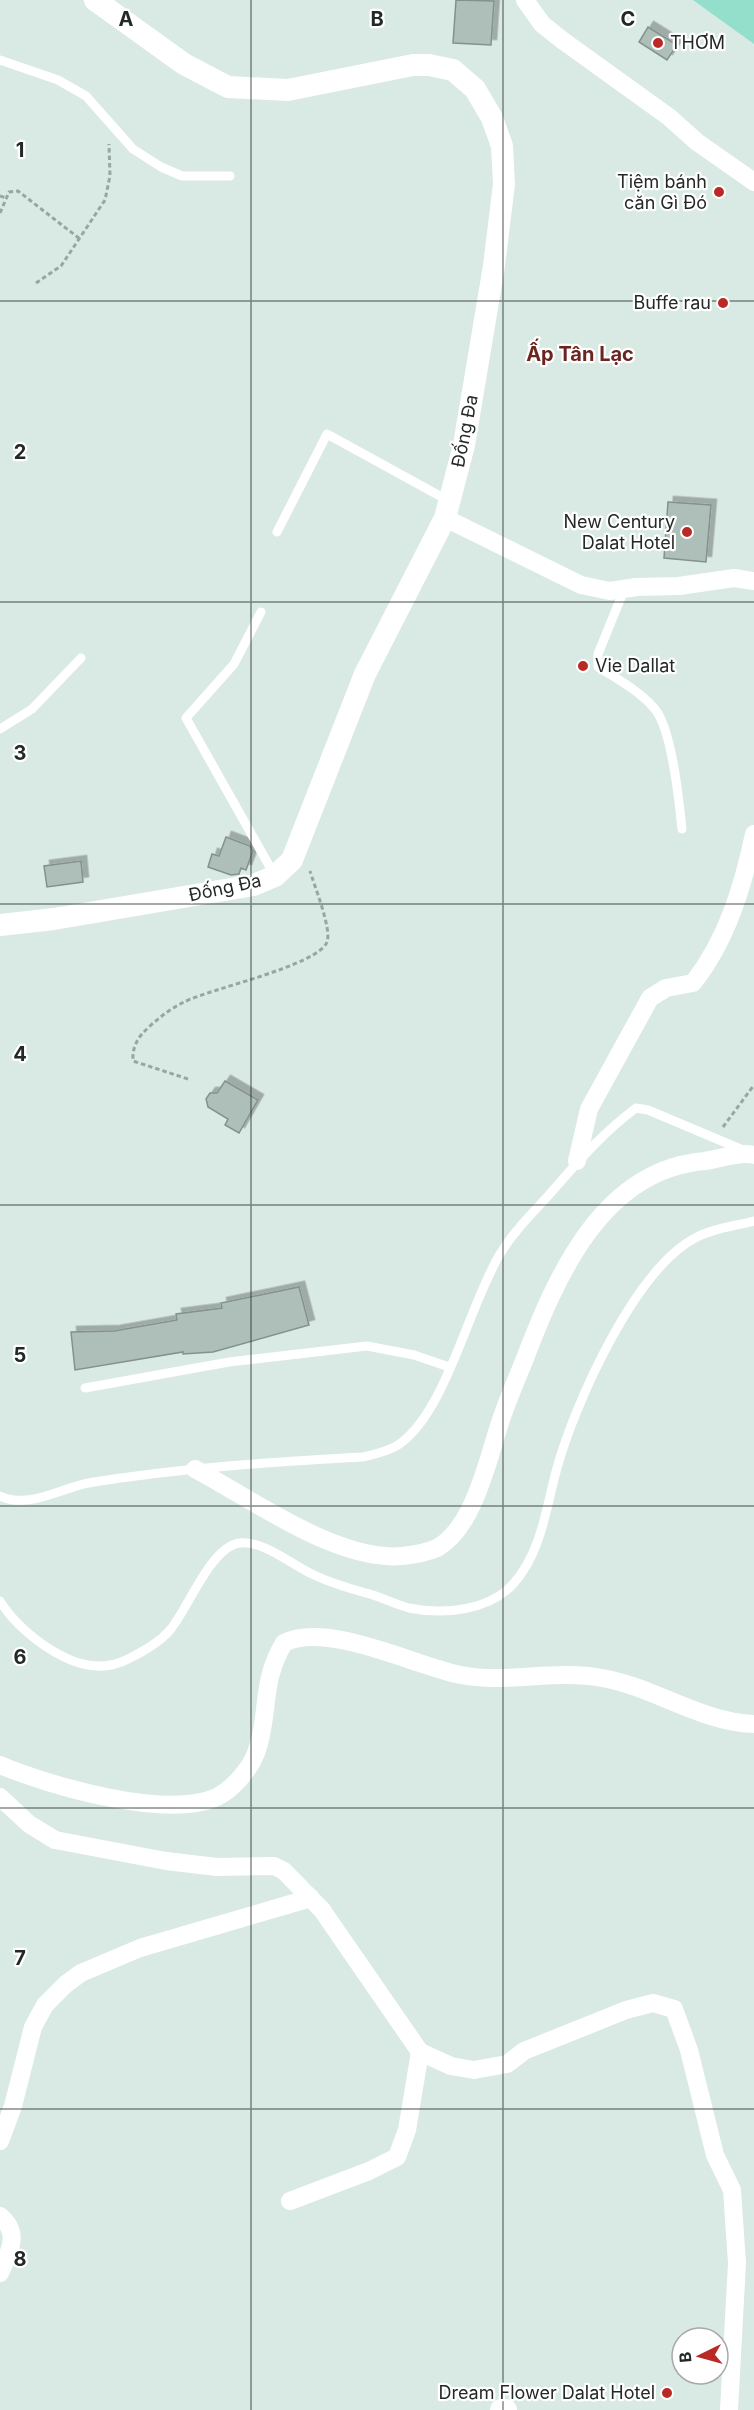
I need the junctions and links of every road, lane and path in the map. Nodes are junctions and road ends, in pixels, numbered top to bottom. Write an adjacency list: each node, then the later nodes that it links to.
1 (95, 0): 12 (street, Đống Đa)
2 (525, 0): 6 (street)
3 (0, 60): 4 (lane)
4 (108, 121): 5 (lane); 10 (path)
5 (230, 176)
6 (754, 182)
7 (0, 196): 8 (path)
8 (6, 198): 9 (path); 10 (path)
9 (0, 213)
10 (80, 239): 11 (path)
11 (36, 283)
12 (447, 509): 13 (lane); 15 (street); 21 (street, Đống Đa)
13 (277, 532)
14 (754, 581): 15 (street)
15 (624, 590): 19 (lane)
16 (261, 612): 22 (lane)
17 (81, 658): 18 (lane)
18 (0, 729)
19 (682, 829)
20 (754, 834): 28 (street)
21 (295, 854): 22 (street, Đống Đa); 24 (path)
22 (275, 876): 23 (street, Đống Đa)
23 (0, 925)
24 (188, 1079)
25 (754, 1085): 26 (path)
26 (714, 1138): 27 (lane); 28 (lane)
27 (752, 1154): 32 (street)
28 (577, 1161): 30 (lane)
29 (754, 1221): 34 (lane)
30 (449, 1366): 31 (lane); 32 (lane)
31 (85, 1388)
32 (195, 1469): 33 (lane)
33 (0, 1496)
34 (0, 1601)
35 (754, 1724): 36 (street)
36 (0, 1765)
37 (0, 1797): 38 (street)
38 (311, 1898): 39 (street); 40 (street)
39 (420, 2052): 41 (street); 46 (street)
40 (0, 2141)
41 (290, 2201)
42 (0, 2216): 43 (street)
43 (0, 2273)
44 (501, 2410): 45 (street)
45 (506, 2410)
46 (729, 2410)

